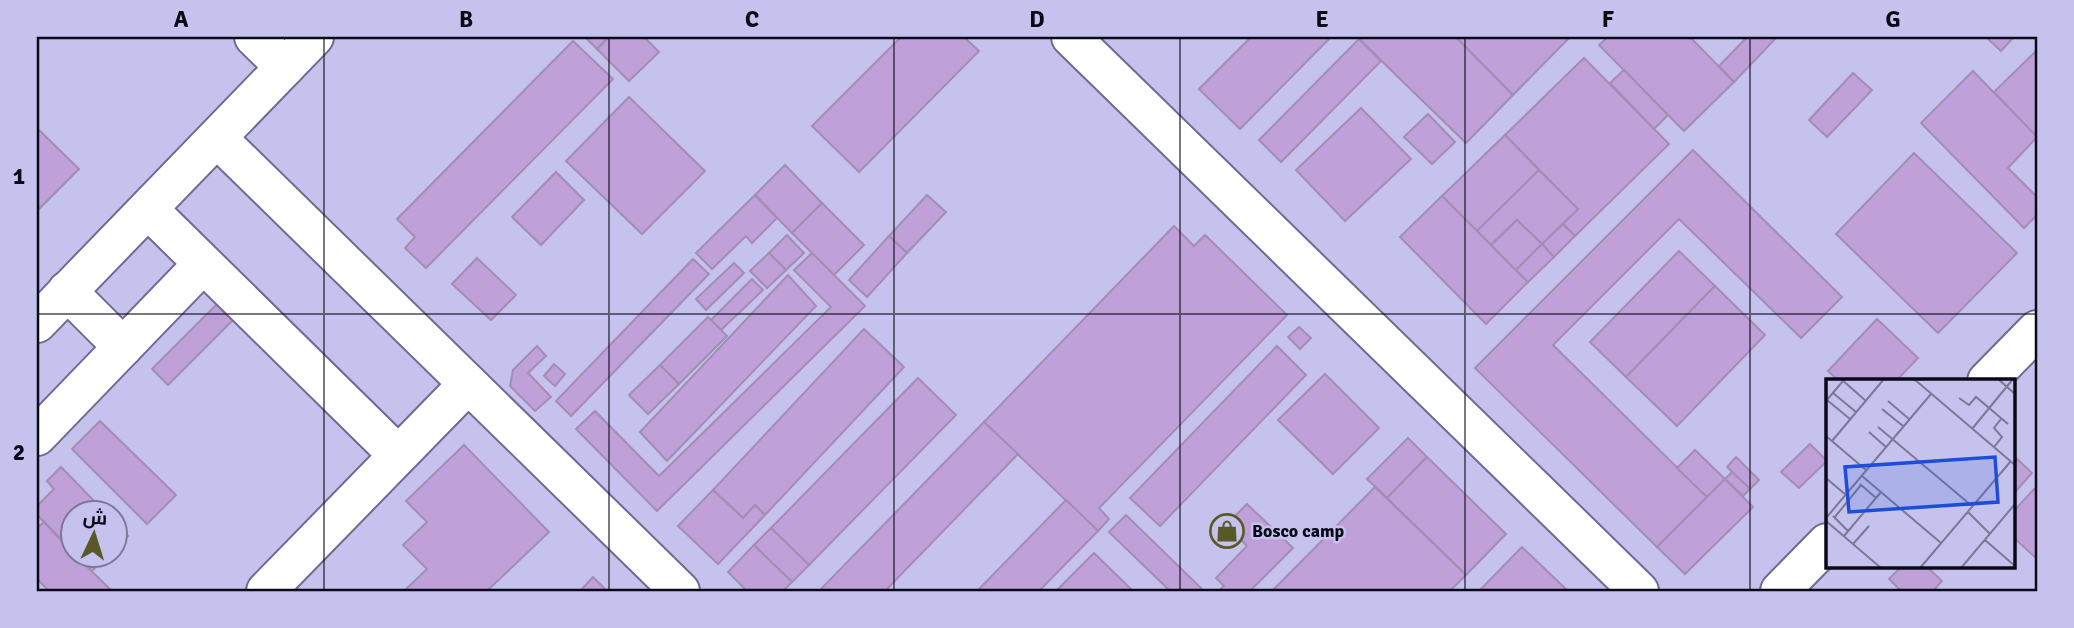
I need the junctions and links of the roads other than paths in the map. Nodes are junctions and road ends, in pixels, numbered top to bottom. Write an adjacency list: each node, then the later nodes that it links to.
1 (254, 37): 4 (street)
2 (314, 37): 4 (street)
3 (1071, 37): 19 (street)
4 (285, 67): 5 (street)
5 (217, 138): 6 (street); 13 (street)
6 (148, 209): 7 (street); 8 (street)
7 (203, 264): 11 (street); 15 (street)
8 (67, 291): 9 (street); 11 (street)
9 (37, 323)
10 (2037, 330): 12 (street)
11 (123, 347): 14 (street)
12 (1989, 379)
13 (468, 384): 15 (street); 18 (street)
14 (37, 436)
15 (398, 455): 17 (street)
16 (1826, 544): 20 (street)
17 (266, 591)
18 (680, 591)
19 (1639, 591)
20 (1780, 591)

